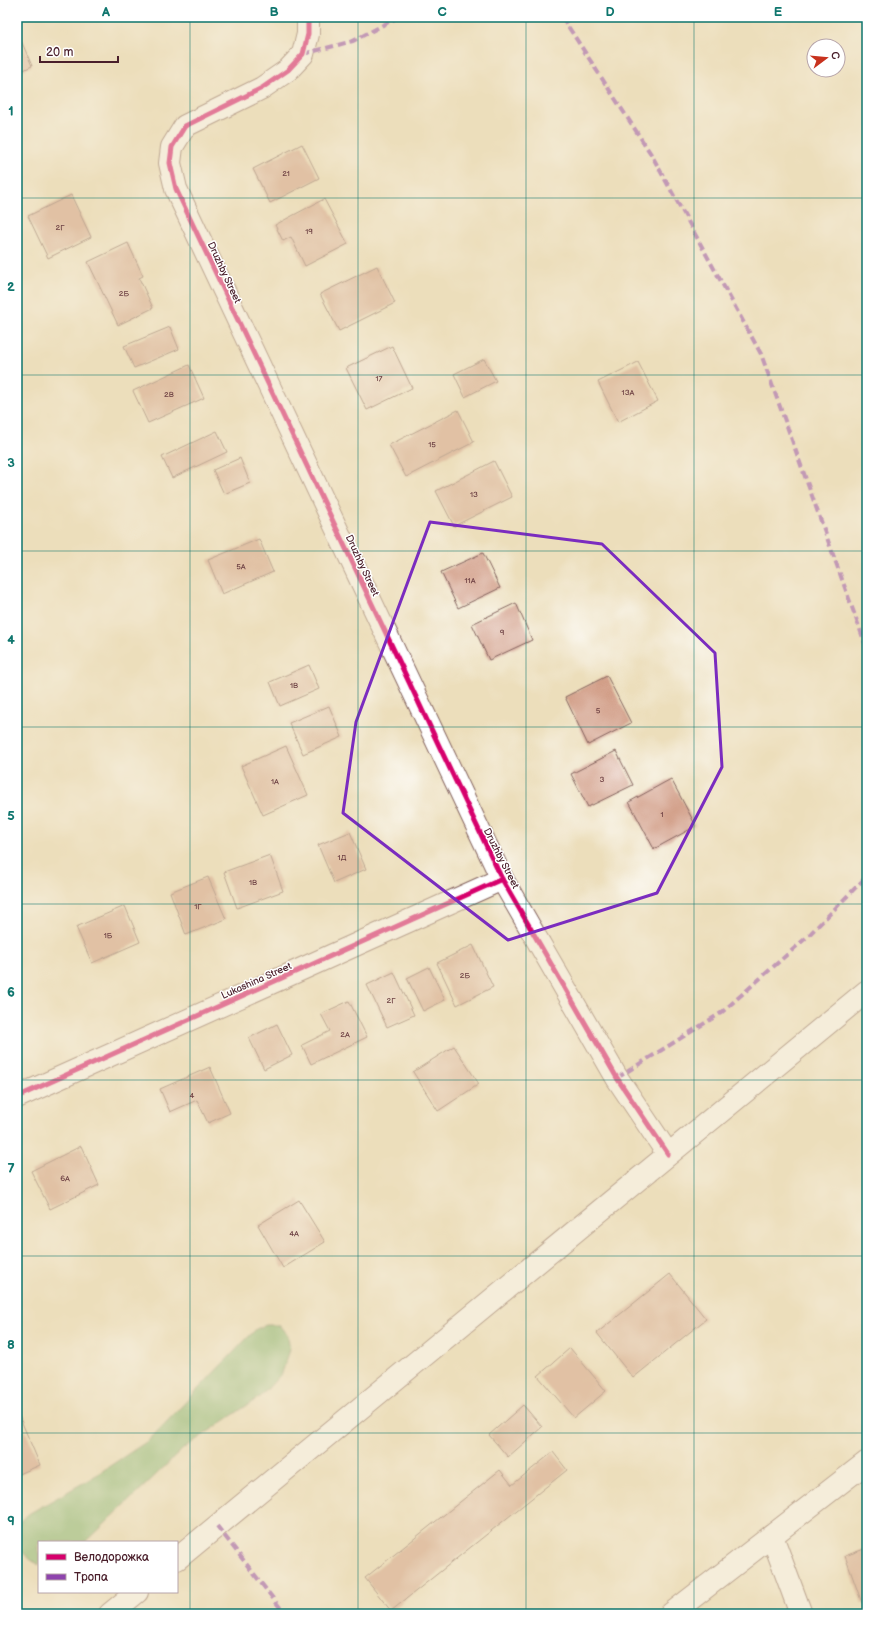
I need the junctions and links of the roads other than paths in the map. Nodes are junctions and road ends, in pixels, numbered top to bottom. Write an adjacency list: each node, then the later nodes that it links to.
1 (308, 17): 2 (street, Druzhby Street)
2 (502, 879): 4 (street, Lukashina Street); 5 (street, Druzhby Street)
3 (867, 991): 5 (street)
4 (17, 1097)
5 (668, 1154): 8 (street)
6 (867, 1462): 7 (street)
7 (772, 1536): 11 (street); 12 (street)
8 (178, 1559)
9 (136, 1593): 10 (street)
10 (110, 1614)
11 (671, 1614)
12 (802, 1614)

